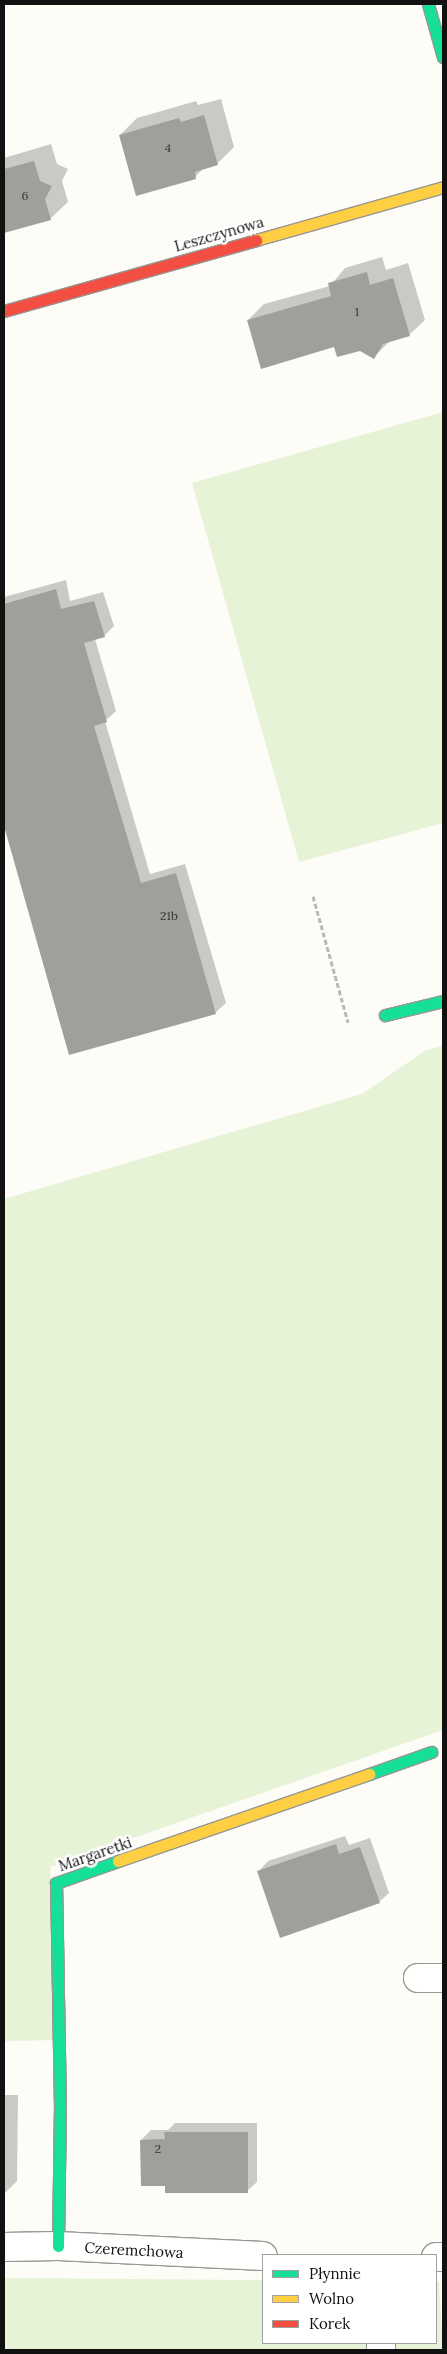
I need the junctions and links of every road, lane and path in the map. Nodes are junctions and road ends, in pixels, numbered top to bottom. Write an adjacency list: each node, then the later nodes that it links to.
1 (428, 4): 2 (street)
2 (443, 57)
3 (443, 187): 4 (street, Leszczynowa)
4 (4, 311)
5 (313, 896): 8 (path)
6 (443, 1001): 7 (street)
7 (385, 1015)
8 (348, 1025)
9 (431, 1752): 10 (street, Margaretki)
10 (58, 2246): 11 (street, Czeremchowa); 12 (street, Czeremchowa)
11 (4, 2248)
12 (262, 2256)

